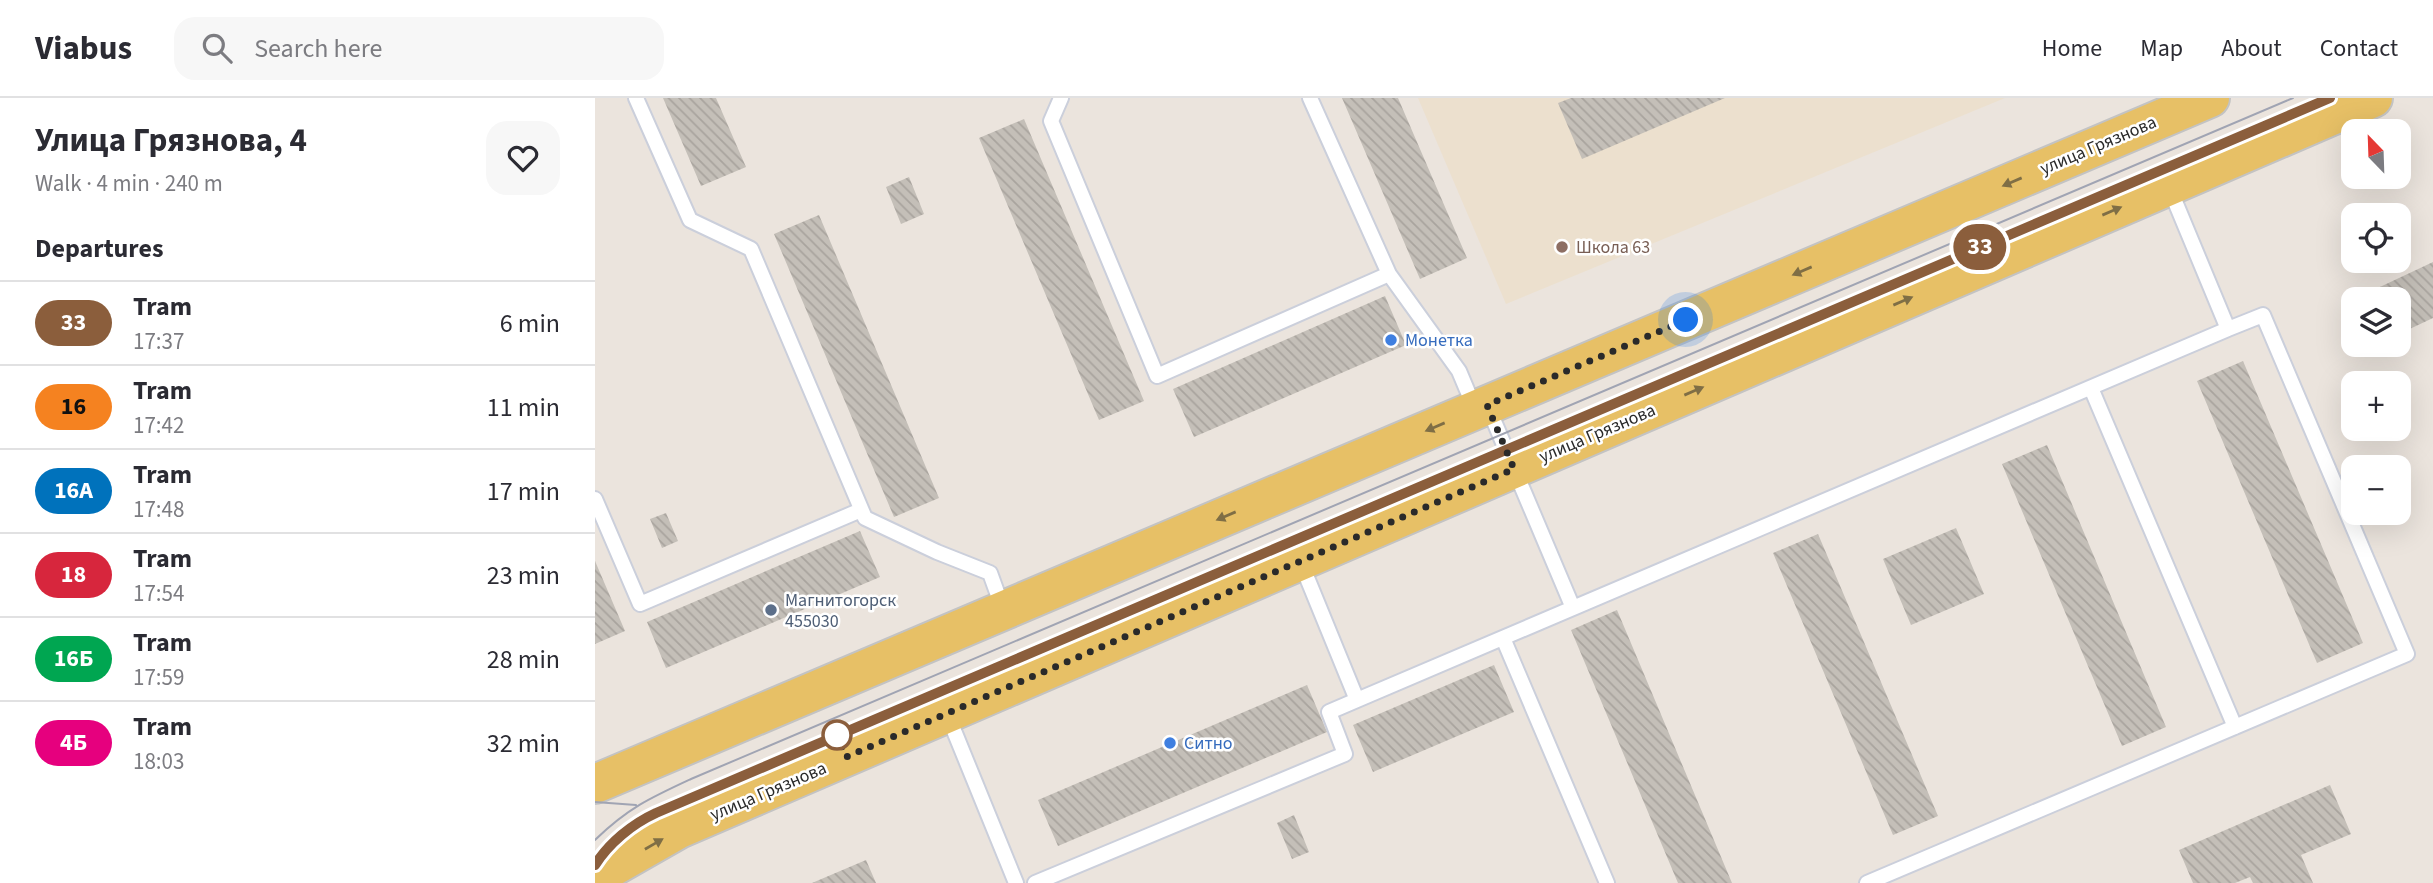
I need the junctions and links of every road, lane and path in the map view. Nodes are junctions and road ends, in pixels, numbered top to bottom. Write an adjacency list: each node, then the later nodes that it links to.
1 (636, 98): 13 (lane)
2 (1061, 98): 7 (lane)
3 (1310, 98): 7 (lane)
4 (2210, 98): 10 (main road, улица Грязнова, one-way to 10)
5 (2373, 98): 6 (main road, улица Грязнова)
6 (2169, 186): 8 (lane); 11 (main road, улица Грязнова, one-way to 6)
7 (1389, 274): 10 (lane)
8 (2228, 329): 9 (lane); 20 (lane)
9 (2091, 388): 15 (lane); 20 (lane)
10 (1481, 407): 11 (lane); 16 (main road, улица Грязнова, one-way to 16)
11 (1514, 469): 14 (main road, улица Грязнова); 15 (lane)
12 (595, 499): 13 (lane)
13 (861, 510): 16 (lane)
14 (1300, 562): 18 (lane); 19 (main road, улица Грязнова)
15 (1573, 608): 17 (lane)
16 (1004, 610): 21 (main road, улица Грязнова)
17 (1503, 638): 18 (lane); 25 (lane)
18 (1357, 700): 24 (lane)
19 (947, 714): 22 (main road, улица Грязнова, one-way to 19); 23 (lane)
20 (2235, 727): 26 (lane)
21 (595, 784)
22 (595, 877)
23 (1016, 883)
24 (1035, 883)
25 (1608, 883)
26 (1867, 883)

